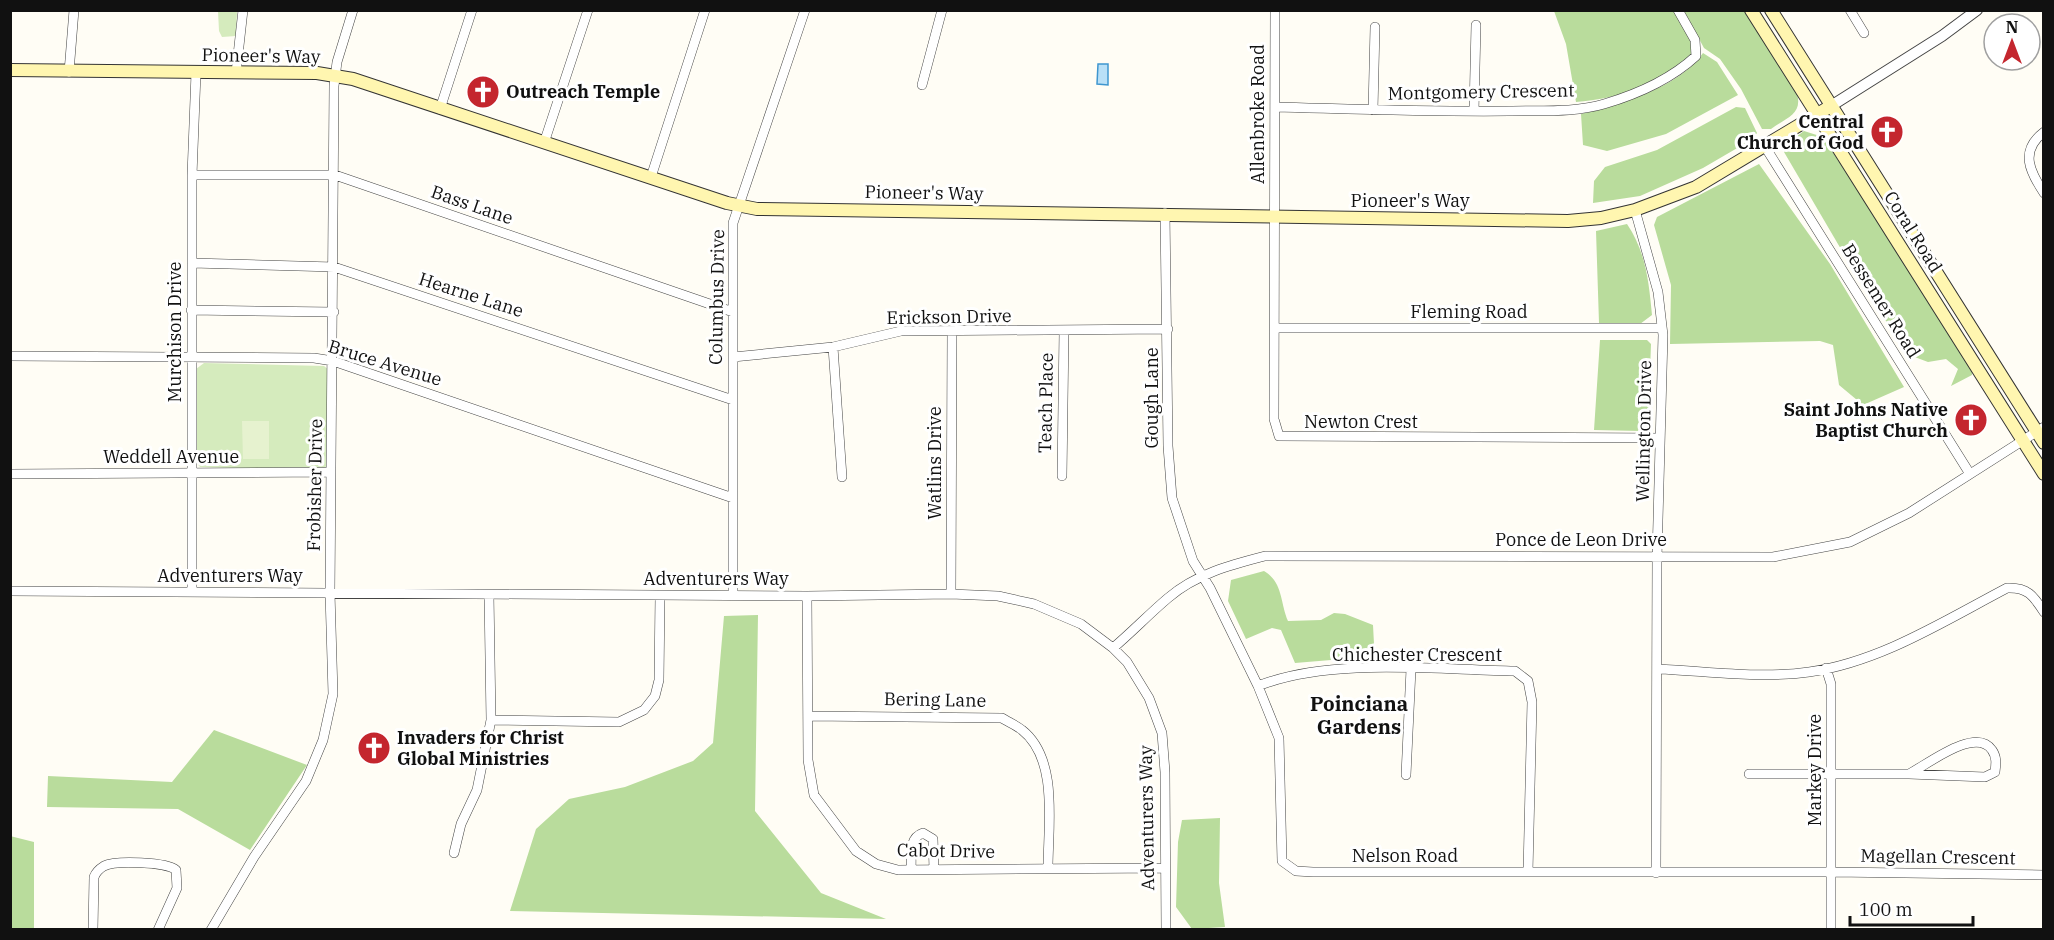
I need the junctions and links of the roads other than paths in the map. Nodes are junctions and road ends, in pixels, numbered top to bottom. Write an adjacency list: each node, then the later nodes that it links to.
1 (74, 10): 19 (street)
2 (243, 10): 21 (street)
3 (353, 10): 22 (street, Frobisher Drive)
4 (472, 10): 26 (street)
5 (588, 10): 31 (street)
6 (705, 10): 35 (street)
7 (805, 10): 37 (street, Columbus Drive)
8 (942, 10): 23 (street)
9 (1275, 10): 25 (street, Allenbroke Road)
10 (1678, 10): 28 (street, Montgomery Crescent)
11 (1751, 10): 29 (main road, Coral Road)
12 (1771, 10): 24 (main road, Coral Road)
13 (1850, 10): 17 (street)
14 (1977, 10): 24 (street)
15 (1476, 25): 28 (street)
16 (1375, 27): 27 (street)
17 (1864, 33)
18 (10, 70): 19 (main road, Pioneer's Way)
19 (69, 72): 20 (main road, Pioneer's Way)
20 (196, 73): 21 (main road, Pioneer's Way); 33 (street, Murchison Drive)
21 (236, 73): 22 (main road, Pioneer's Way)
22 (336, 76): 26 (main road, Pioneer's Way); 34 (street, Frobisher Drive)
23 (922, 85)
24 (1831, 106): 29 (main road, Pioneer's Way); 41 (main road, Coral Road)
25 (1276, 107): 27 (street, Montgomery Crescent); 40 (street, Allenbroke Road)
26 (440, 109): 31 (main road, Pioneer's Way)
27 (1373, 110): 28 (street, Montgomery Crescent)
28 (1474, 111)
29 (1817, 114): 32 (main road, Pioneer's Way); 42 (main road, Coral Road)
30 (2043, 132): 36 (street)
31 (544, 143): 35 (main road, Pioneer's Way)
32 (1764, 145): 38 (main road, Pioneer's Way); 68 (street, Bessemer Road)
33 (192, 175): 34 (street, Bass Lane); 43 (street, Murchison Drive)
34 (335, 176): 44 (street, Frobisher Drive); 47 (street, Bass Lane)
35 (651, 177): 37 (main road, Pioneer's Way)
36 (2043, 193)
37 (740, 206): 39 (main road, Pioneer's Way); 47 (street, Columbus Drive)
38 (1635, 210): 40 (main road, Pioneer's Way); 49 (street, Wellington Drive)
39 (1166, 213): 40 (main road, Pioneer's Way); 50 (street, Gough Lane)
40 (1274, 218): 48 (street, Newton Crest)
41 (1908, 226): 42 (main road); 53 (main road, Coral Road)
42 (1893, 236): 54 (main road, Coral Road)
43 (192, 263): 44 (street, Hearne Lane); 45 (street, Murchison Drive)
44 (334, 267): 46 (street, Frobisher Drive); 60 (street, Hearne Lane)
45 (191, 310): 46 (street); 57 (street, Murchison Drive)
46 (333, 312): 59 (street, Frobisher Drive)
47 (733, 312): 58 (street, Columbus Drive)
48 (1276, 328): 49 (street, Fleming Road); 62 (street, Newton Crest)
49 (1662, 328): 62 (street, Wellington Drive)
50 (1168, 329): 51 (street, Erickson Drive); 74 (street, Gough Lane)
51 (1064, 331): 52 (street, Erickson Drive); 70 (street, Teach Place)
52 (952, 332): 55 (street, Erickson Drive); 78 (street, Watlins Drive)
53 (1978, 338): 54 (main road); 61 (main road, Coral Road)
54 (1964, 346): 63 (main road, Coral Road)
55 (833, 347): 58 (street, Erickson Drive); 71 (street)
56 (10, 356): 57 (street, Bruce Avenue)
57 (191, 357): 59 (street, Bruce Avenue); 66 (street, Murchison Drive)
58 (733, 357): 60 (street, Columbus Drive)
59 (333, 361): 65 (street, Frobisher Drive); 72 (street, Bruce Avenue)
60 (733, 400): 72 (street, Columbus Drive)
61 (2040, 429): 63 (street, Ponce de Leon Drive); 64 (main road, Coral Road)
62 (1660, 438): 73 (street, Wellington Drive)
63 (2023, 439): 68 (street, Ponce de Leon Drive); 69 (main road, Coral Road)
64 (2043, 443)
65 (331, 472): 66 (street, Weddell Avenue); 77 (street, Frobisher Drive)
66 (190, 473): 67 (street, Weddell Avenue); 76 (street, Murchison Drive)
67 (10, 474)
68 (1970, 474): 73 (street, Ponce de Leon Drive)
69 (2043, 474)
70 (1062, 476)
71 (843, 477)
72 (733, 498): 80 (street, Columbus Drive)
73 (1658, 557): 74 (street, Ponce de Leon Drive); 87 (street, Wellington Drive)
74 (1202, 576): 84 (street, Ponce de Leon Drive); 88 (street, Nelson Road)
75 (10, 591): 76 (street, Adventurers Way)
76 (192, 592): 77 (street, Adventurers Way)
77 (330, 593): 79 (street, Adventurers Way); 107 (street, Frobisher Drive)
78 (951, 594): 82 (street, Adventurers Way); 84 (street, Adventurers Way)
79 (489, 595): 81 (street, Adventurers Way); 90 (street)
80 (732, 595): 81 (street, Adventurers Way); 82 (street, Adventurers Way)
81 (660, 596): 90 (street)
82 (807, 596): 89 (street, Cabot Drive)
83 (2043, 612): 85 (street)
84 (1113, 648): 97 (street, Adventurers Way)
85 (1826, 668): 87 (street); 92 (street, Markey Drive)
86 (1411, 669): 88 (street, Chichester Crescent); 94 (street); 100 (street, Chichester Crescent)
87 (1658, 669): 102 (street, Wellington Drive)
88 (1258, 686): 100 (street, Nelson Road)
89 (808, 716): 96 (street, Bering Lane); 99 (street, Cabot Drive)
90 (491, 720): 95 (street)
91 (1749, 774): 92 (street)
92 (1831, 774): 93 (street); 101 (street, Markey Drive)
93 (1909, 774): 93 (street)
94 (1406, 775)
95 (454, 853)
96 (1048, 868): 97 (street, Cabot Drive); 98 (street, Cabot Drive)
97 (1166, 868): 108 (street, Adventurers Way)
98 (934, 869): 99 (street, Cabot Drive); 99 (street)
99 (911, 870)
100 (1528, 872): 102 (street, Nelson Road)
101 (1833, 872): 102 (street, Nelson Road); 103 (street, Magellan Crescent); 109 (street, Markey Drive)
102 (1656, 873)
103 (2043, 875)
104 (159, 927): 105 (street); 106 (street)
105 (93, 930)
106 (170, 930)
107 (211, 930)
108 (1166, 930)
109 (1831, 930)

